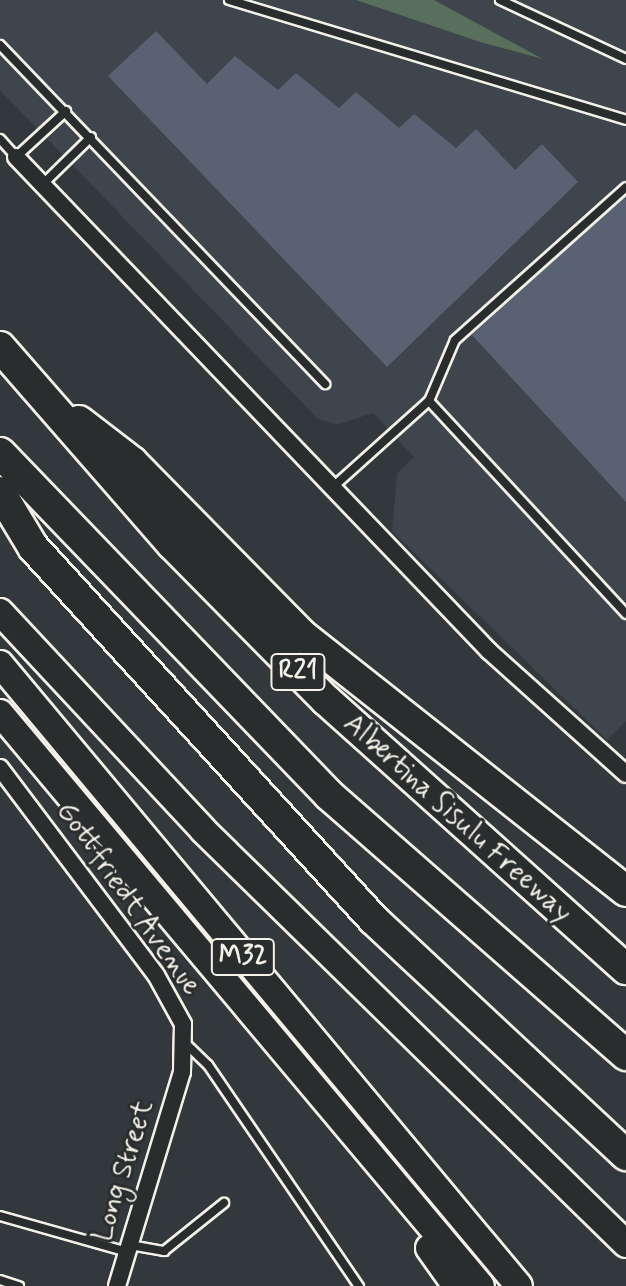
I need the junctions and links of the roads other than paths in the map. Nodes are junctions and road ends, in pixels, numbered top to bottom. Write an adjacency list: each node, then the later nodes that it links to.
1 (229, 0): 6 (lane)
2 (500, 0): 4 (lane)
3 (0, 45): 5 (lane)
4 (626, 59)
5 (66, 111): 7 (lane); 9 (lane)
6 (626, 120)
7 (91, 137): 10 (lane); 13 (lane)
8 (0, 139): 9 (lane)
9 (16, 157): 10 (street)
10 (43, 184): 17 (street)
11 (626, 187): 14 (lane)
12 (0, 347): 15 (highway, Albertina Sisulu Freeway / R21)
13 (325, 384)
14 (429, 401): 17 (lane); 20 (lane)
15 (52, 409): 25 (highway); 26 (highway, Albertina Sisulu Freeway / R21)
16 (0, 453): 28 (highway, R21)
17 (333, 487): 24 (street)
18 (0, 492): 30 (highway)
19 (0, 612): 33 (main road)
20 (626, 614)
21 (0, 664): 40 (main road, M32)
22 (0, 713): 35 (main road, M32)
23 (0, 768): 27 (street, Gottfriedt Avenue)
24 (626, 774)
25 (626, 891)
26 (626, 969)
27 (184, 1042): 29 (street, Gottfriedt Avenue); 39 (lane)
28 (626, 1055)
29 (182, 1072): 34 (street, Long Street)
30 (626, 1155)
31 (224, 1203): 34 (lane)
32 (0, 1216): 34 (lane)
33 (626, 1244)
34 (128, 1248): 38 (street, Long Street)
35 (462, 1277)
36 (0, 1280): 37 (lane)
37 (19, 1286)
38 (117, 1286)
39 (359, 1286)
40 (519, 1286)

